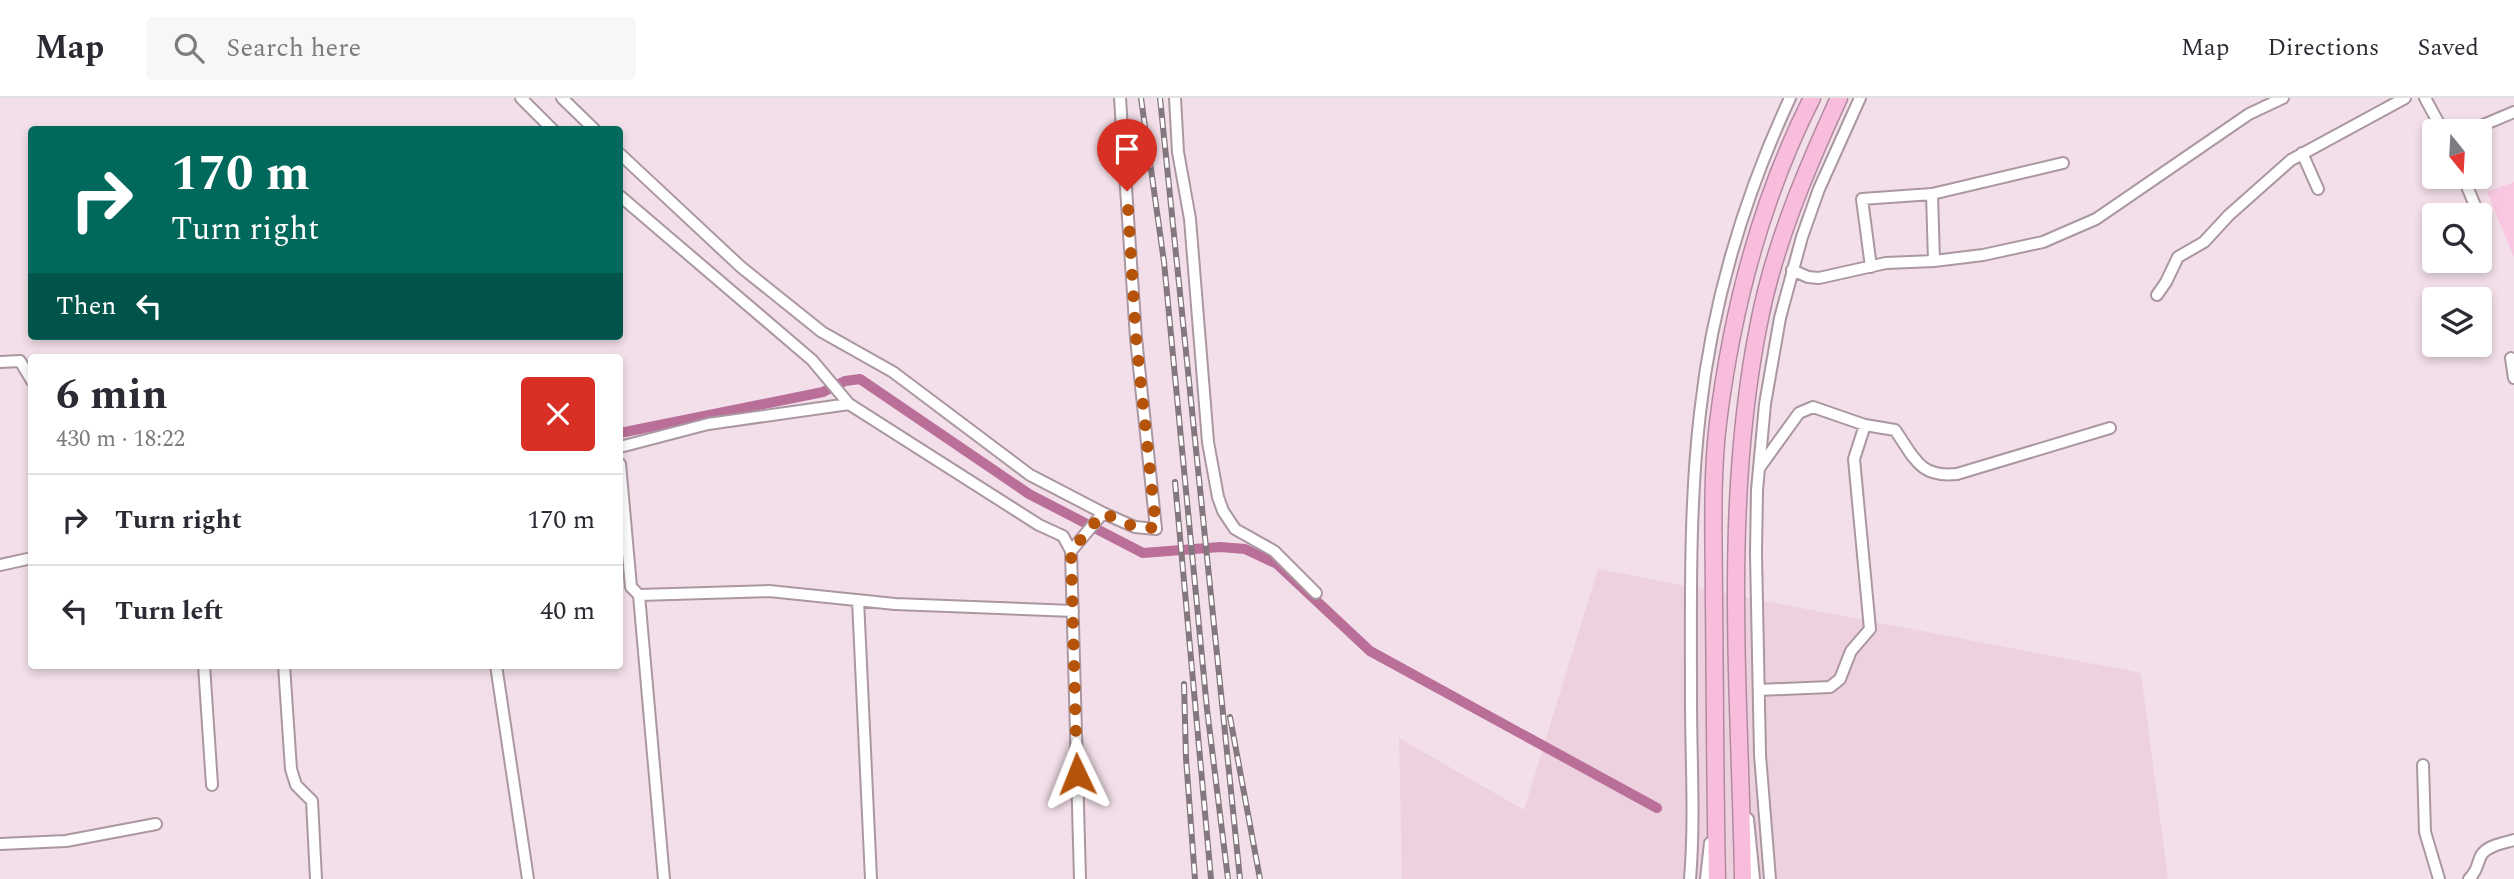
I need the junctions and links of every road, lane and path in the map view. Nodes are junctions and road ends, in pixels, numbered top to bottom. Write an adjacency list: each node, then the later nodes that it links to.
1 (521, 98): 15 (street)
2 (562, 98): 16 (street)
3 (1120, 98): 37 (street)
4 (1175, 98): 41 (street)
5 (1790, 98): 61 (street)
6 (1812, 98): 52 (highway)
7 (1839, 98): 49 (highway)
8 (1860, 98): 25 (street)
9 (2283, 98): 23 (street)
10 (2405, 98): 17 (street)
11 (2425, 98): 13 (street)
12 (2514, 112): 14 (street)
13 (2436, 119)
14 (2492, 121)
15 (548, 126)
16 (591, 126)
17 (2302, 153): 20 (street); 26 (street)
18 (623, 157): 37 (street)
19 (2063, 163): 21 (street)
20 (2318, 190)
21 (1931, 194): 23 (street); 24 (street)
22 (623, 199): 31 (street)
23 (1934, 261): 24 (street)
24 (1871, 267): 25 (street)
25 (1792, 270): 35 (street)
26 (2157, 295)
27 (2511, 358): 30 (street)
28 (0, 362): 29 (street)
29 (28, 374)
30 (2514, 378)
31 (849, 403): 34 (street); 38 (street)
32 (1865, 425): 33 (street); 35 (street); 48 (street)
33 (2110, 428)
34 (623, 446)
35 (1758, 470): 48 (street)
36 (623, 498): 42 (street)
37 (1103, 513): 38 (street)
38 (1071, 551): 44 (street)
39 (28, 559): 40 (street)
40 (0, 565)
41 (1316, 593)
42 (639, 595): 43 (street); 58 (street)
43 (858, 600): 44 (street); 59 (street)
44 (1073, 611): 60 (street)
45 (204, 669): 51 (street)
46 (284, 669): 56 (street)
47 (497, 669): 57 (street)
48 (1759, 690): 66 (street)
49 (1739, 744): 64 (highway); 65 (street)
50 (2423, 765): 67 (street)
51 (212, 785)
52 (1715, 788): 62 (street); 63 (highway)
53 (156, 824): 55 (street)
54 (2514, 840): 68 (street)
55 (0, 844)
56 (316, 879)
57 (528, 879)
58 (664, 879)
59 (871, 879)
60 (1080, 879)
61 (1690, 879)
62 (1706, 879)
63 (1717, 879)
64 (1743, 879)
65 (1754, 879)
66 (1769, 879)
67 (2439, 879)
68 (2469, 879)

